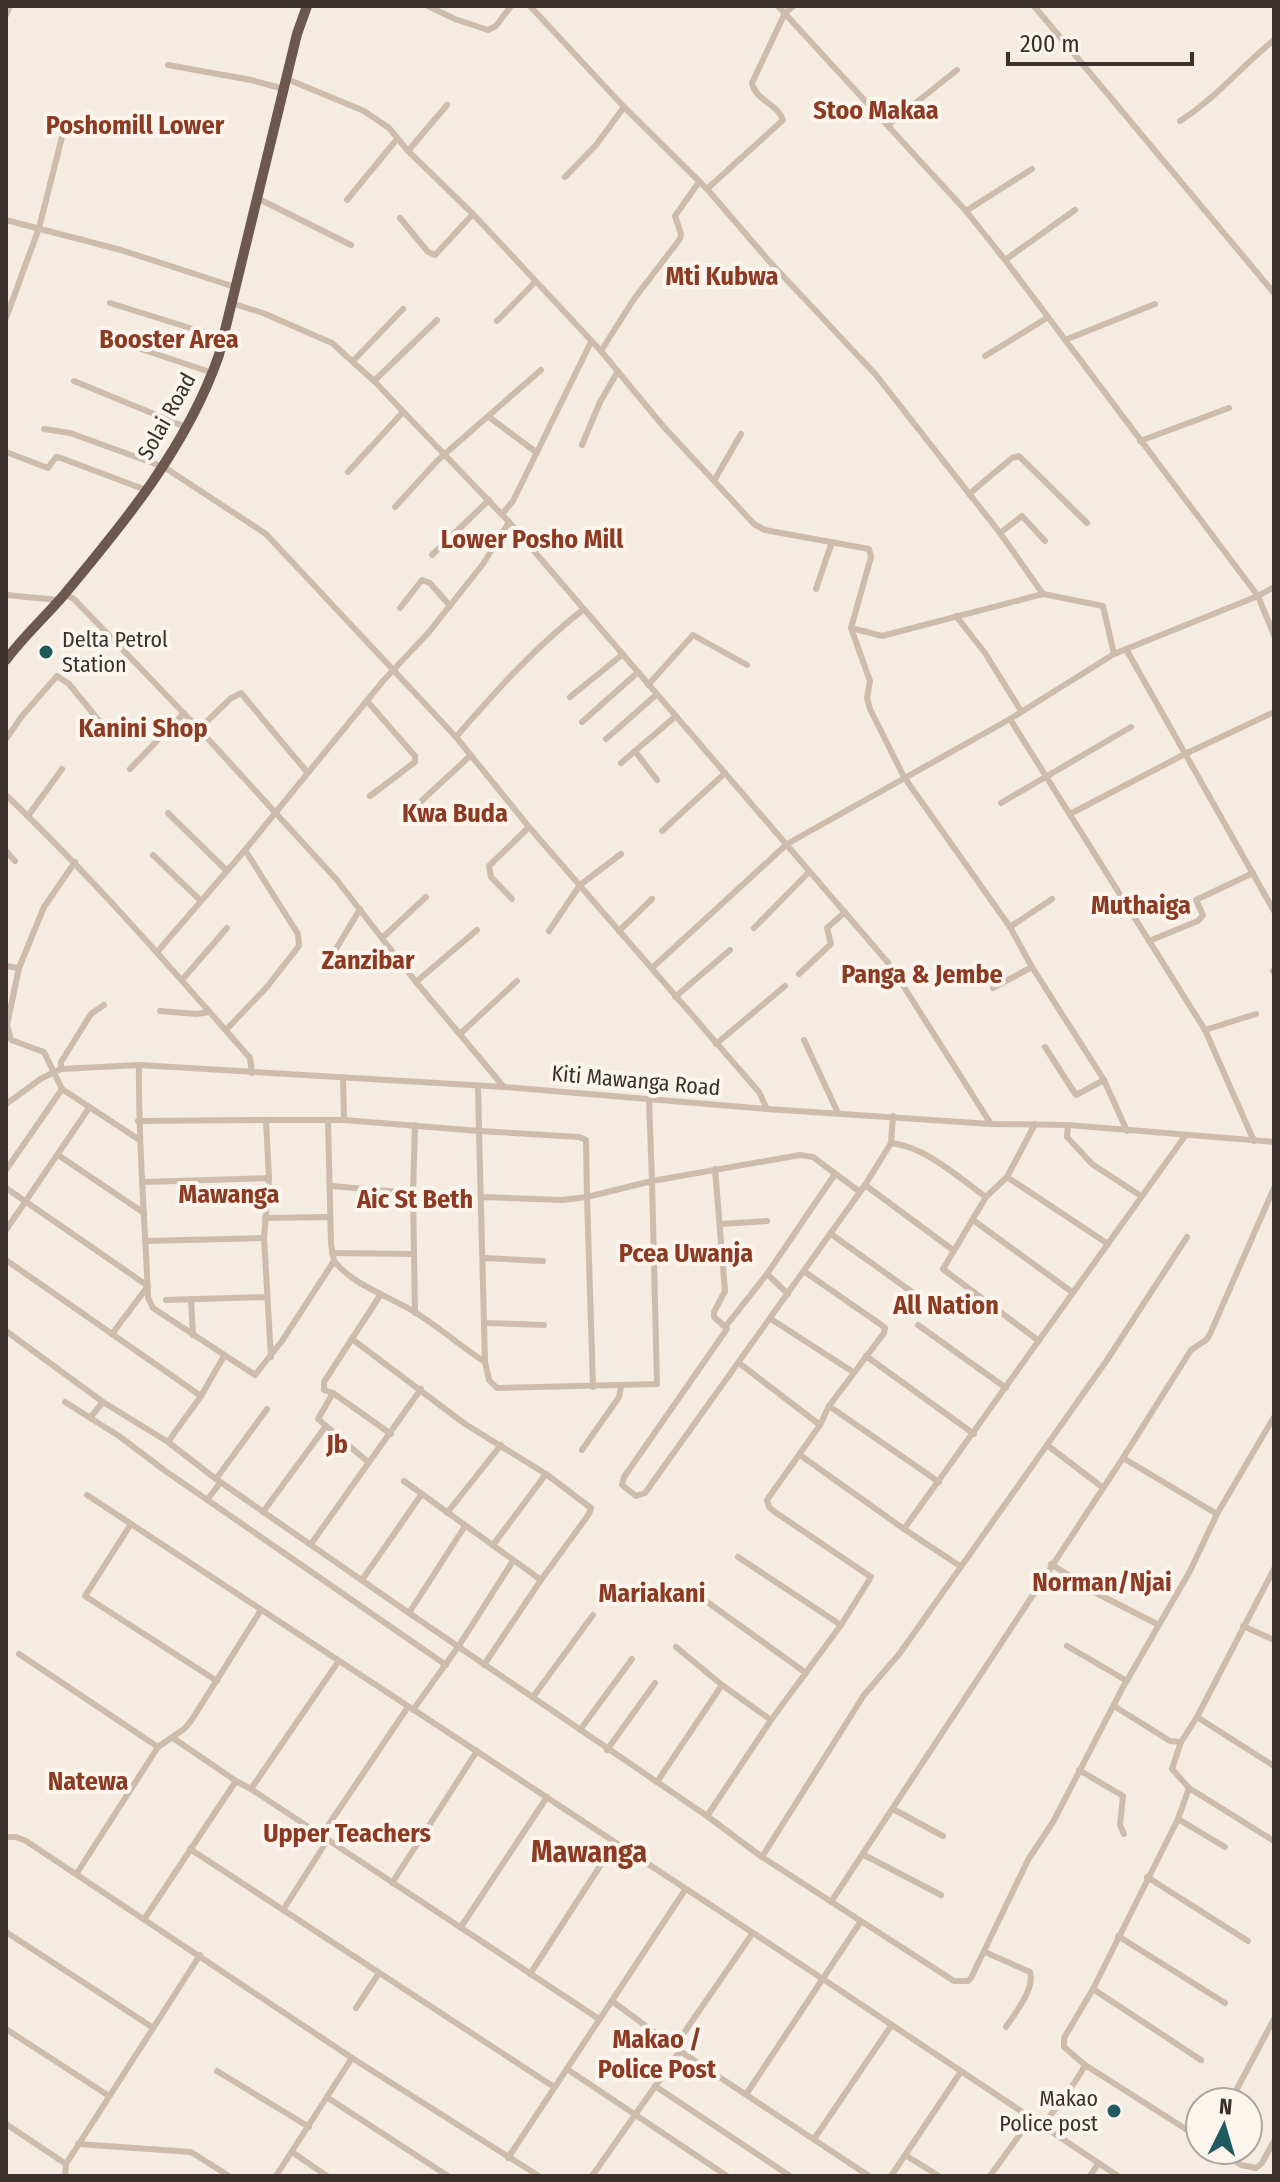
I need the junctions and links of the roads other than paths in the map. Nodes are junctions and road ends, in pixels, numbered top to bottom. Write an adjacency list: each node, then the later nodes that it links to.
1 (10, 6): 10 (street)
2 (307, 6): 14 (highway, Solai Road)
3 (428, 6): 4 (street)
4 (511, 6)
5 (530, 6): 16 (street)
6 (778, 6): 9 (street)
7 (794, 6): 9 (street)
8 (1034, 6): 38 (street)
9 (785, 13): 19 (street); 25 (street)
10 (6, 15)
11 (1274, 40): 17 (street)
12 (168, 65): 14 (street)
13 (957, 70): 19 (street)
14 (285, 84): 20 (street); 26 (highway, Solai Road)
15 (447, 105): 21 (street)
16 (624, 107): 23 (street); 24 (street)
17 (1180, 121)
18 (65, 125): 33 (street)
19 (888, 125): 29 (street)
20 (397, 139): 21 (street); 27 (street)
21 (408, 151): 30 (street)
22 (1032, 169): 29 (street)
23 (565, 177)
24 (699, 182): 25 (street); 51 (street)
25 (707, 189): 74 (street)
26 (257, 198): 34 (street); 37 (highway, Solai Road)
27 (347, 200)
28 (1075, 210): 35 (street)
29 (966, 211): 35 (street)
30 (473, 214): 31 (street); 36 (street)
31 (400, 218)
32 (6, 220): 33 (street)
33 (39, 228): 37 (street); 43 (street)
34 (351, 245)
35 (1005, 260): 44 (street)
36 (535, 282): 46 (street); 50 (street)
37 (235, 287): 40 (highway, Solai Road)
38 (1274, 293)
39 (110, 303): 47 (street)
40 (231, 303): 47 (highway, Solai Road); 53 (street)
41 (1155, 304): 49 (street)
42 (403, 309): 53 (street)
43 (6, 318)
44 (1047, 318): 49 (street); 52 (street)
45 (437, 320): 58 (street)
46 (497, 321)
47 (222, 338): 56 (highway, Solai Road)
48 (111, 339): 56 (street)
49 (1065, 340): 65 (street)
50 (591, 342): 51 (street); 68 (street)
51 (601, 351): 55 (street)
52 (985, 356)
53 (353, 361): 58 (street)
54 (541, 370): 61 (street)
55 (618, 371): 66 (street); 72 (street)
56 (213, 373): 62 (highway, Solai Road)
57 (74, 381): 62 (street)
58 (374, 381): 60 (street)
59 (1229, 408): 65 (street)
60 (403, 412): 69 (street); 71 (street)
61 (489, 417): 68 (street); 69 (street)
62 (188, 428): 70 (highway, Solai Road)
63 (44, 429): 70 (street)
64 (741, 434): 72 (street)
65 (1140, 441): 88 (street)
66 (582, 445)
67 (6, 452): 73 (street)
68 (536, 452): 77 (street)
69 (445, 455): 75 (street); 76 (street)
70 (164, 467): 73 (highway, Solai Road); 101 (street)
71 (348, 472)
72 (715, 479): 82 (street)
73 (146, 490): 89 (highway, Solai Road)
74 (969, 494): 79 (street); 80 (street)
75 (489, 500): 77 (street); 83 (street)
76 (395, 507)
77 (502, 514): 78 (street)
78 (509, 522): 90 (street); 92 (street)
79 (1087, 523)
80 (1000, 533): 81 (street); 86 (street)
81 (1045, 541)
82 (832, 542): 85 (street); 94 (street)
83 (432, 555)
84 (1274, 587): 88 (street)
85 (816, 589)
86 (1043, 594): 93 (street); 98 (street)
87 (6, 595): 89 (street)
88 (1258, 596): 95 (street); 96 (street)
89 (62, 597): 99 (highway, Solai Road); 109 (street)
90 (450, 606): 91 (street); 101 (street)
91 (400, 608)
92 (584, 609): 97 (street); 116 (street)
93 (956, 616): 94 (street); 107 (street)
94 (851, 628): 127 (street)
95 (1274, 635)
96 (1126, 649): 98 (street); 120 (street)
97 (623, 654): 102 (street); 105 (street)
98 (1114, 654): 107 (street)
99 (6, 660)
100 (747, 665): 103 (street)
101 (395, 669): 106 (street); 116 (street)
102 (637, 673): 103 (street); 113 (street)
103 (648, 685): 104 (street)
104 (657, 694): 110 (street); 118 (street)
105 (570, 697)
106 (367, 701): 125 (street); 131 (street)
107 (1021, 711): 111 (street)
108 (1274, 712): 120 (street)
109 (184, 713): 115 (street); 124 (street)
110 (676, 716): 119 (street); 126 (street)
111 (1010, 719): 127 (street); 128 (street)
112 (100, 722): 117 (street)
113 (582, 722)
114 (1131, 727): 128 (street)
115 (199, 729): 125 (street); 134 (street)
116 (456, 737): 121 (street)
117 (6, 739)
118 (606, 739)
119 (635, 751): 122 (street); 129 (street)
120 (1185, 754): 136 (street); 149 (street)
121 (471, 755): 133 (street); 138 (street)
122 (621, 763)
123 (62, 769): 137 (street)
124 (130, 769)
125 (307, 772): 134 (street)
126 (725, 773): 139 (street); 140 (street)
127 (904, 777): 140 (street); 159 (street)
128 (1048, 777): 132 (street); 136 (street)
129 (657, 780)
130 (6, 796): 137 (street)
131 (370, 796)
132 (1001, 803)
133 (415, 807)
134 (276, 811): 141 (street); 156 (street)
135 (168, 813): 147 (street)
136 (1070, 814): 166 (street)
137 (28, 816): 146 (street)
138 (529, 827): 150 (street); 152 (street)
139 (662, 831)
140 (787, 844): 148 (street); 172 (street)
141 (245, 850): 147 (street); 185 (street)
142 (6, 851): 145 (street)
143 (621, 854): 150 (street)
144 (153, 855): 155 (street)
145 (15, 861)
146 (75, 862): 168 (street); 171 (street)
147 (227, 871): 155 (street)
148 (809, 872): 158 (street); 161 (street)
149 (1253, 873): 157 (street); 166 (street)
150 (580, 885): 163 (street); 164 (street)
151 (426, 897): 165 (street)
152 (512, 899)
153 (652, 899): 164 (street)
154 (1052, 899): 159 (street)
155 (201, 901): 168 (street)
156 (360, 909): 165 (street); 173 (street)
157 (1274, 911)
158 (845, 912): 174 (street); 209 (street)
159 (1010, 927): 170 (street)
160 (227, 928): 175 (street)
161 (754, 928)
162 (477, 930): 177 (street)
163 (549, 931)
164 (619, 931): 172 (street)
165 (382, 938): 177 (street)
166 (1149, 941): 186 (street)
167 (730, 950): 180 (street)
168 (158, 951): 175 (street)
169 (6, 966): 171 (street)
170 (1032, 967): 179 (street); 195 (street)
171 (19, 968): 192 (street)
172 (652, 968): 180 (street)
173 (324, 969)
174 (799, 974)
175 (182, 980): 183 (street)
176 (517, 981): 187 (street)
177 (416, 982): 187 (street)
178 (785, 986): 189 (street)
179 (993, 988)
180 (675, 997): 189 (street)
181 (104, 1005): 192 (street)
182 (160, 1011): 183 (street)
183 (208, 1012): 185 (street)
184 (1256, 1014): 186 (street)
185 (226, 1030): 193 (street)
186 (1205, 1030): 217 (street)
187 (460, 1034): 197 (street)
188 (804, 1040): 203 (street)
189 (716, 1044): 202 (street)
190 (1045, 1047): 195 (street)
191 (139, 1065): 192 (street, Kiti Mawanga Road); 193 (street, Kiti Mawanga Road); 208 (street)
192 (58, 1070): 198 (street); 200 (street)
193 (252, 1073): 194 (street, Kiti Mawanga Road)
194 (343, 1077): 196 (street, Kiti Mawanga Road); 207 (street)
195 (1104, 1080): 214 (street)
196 (478, 1087): 197 (street, Kiti Mawanga Road); 213 (street)
197 (504, 1087): 199 (street, Kiti Mawanga Road)
198 (62, 1089): 201 (street); 222 (street)
199 (649, 1100): 202 (street, Kiti Mawanga Road); 226 (street)
200 (6, 1104)
201 (89, 1108): 216 (street); 220 (street)
202 (767, 1109): 203 (street, Kiti Mawanga Road)
203 (838, 1113): 204 (street, Kiti Mawanga Road)
204 (893, 1116): 209 (street, Kiti Mawanga Road); 219 (street)
205 (266, 1120): 206 (street); 208 (street); 225 (street)
206 (328, 1120): 207 (street); 229 (street)
207 (344, 1120): 211 (street)
208 (138, 1121): 216 (street)
209 (991, 1124): 210 (street, Kiti Mawanga Road)
210 (1035, 1124): 212 (street, Kiti Mawanga Road); 224 (street)
211 (415, 1125): 213 (street); 233 (street)
212 (1068, 1125): 214 (street, Kiti Mawanga Road); 234 (street)
213 (479, 1131): 235 (street); 236 (street)
214 (1127, 1131): 215 (street, Kiti Mawanga Road)
215 (1185, 1136): 217 (street, Kiti Mawanga Road); 234 (street)
216 (138, 1139): 227 (street)
217 (1254, 1141): 218 (street, Kiti Mawanga Road)
218 (1274, 1142)
219 (891, 1143): 228 (street); 237 (street)
220 (58, 1155): 238 (street); 239 (street)
221 (715, 1169): 223 (street); 226 (street); 244 (street)
222 (6, 1170)
223 (835, 1174): 232 (street); 259 (street)
224 (1007, 1177): 237 (street); 250 (street)
225 (269, 1178): 227 (street); 241 (street)
226 (652, 1181): 236 (street); 285 (street)
227 (143, 1182): 239 (street)
228 (865, 1185): 232 (street); 251 (street)
229 (331, 1186): 233 (street); 240 (street)
230 (6, 1188): 238 (street)
231 (1274, 1188): 306 (street)
232 (860, 1192): 246 (street)
233 (413, 1193): 253 (street)
234 (1141, 1196): 250 (street)
235 (483, 1197): 236 (street); 254 (street)
236 (587, 1197): 286 (street)
237 (986, 1197): 242 (street)
238 (24, 1202): 245 (street); 260 (street)
239 (144, 1213): 249 (street)
240 (330, 1217): 241 (street); 252 (street)
241 (265, 1218): 248 (street)
242 (973, 1220): 251 (street); 262 (street)
243 (767, 1221): 244 (street)
244 (721, 1224): 273 (street)
245 (6, 1230)
246 (831, 1234): 258 (street); 261 (street)
247 (1187, 1237): 303 (street)
248 (264, 1238): 249 (street); 265 (street)
249 (145, 1241): 260 (street)
250 (1108, 1244): 262 (street)
251 (953, 1250): 278 (street)
252 (332, 1253): 253 (street); 256 (street)
253 (413, 1254): 268 (street)
254 (483, 1258): 257 (street); 270 (street)
255 (6, 1260): 275 (street)
256 (334, 1261): 263 (street); 281 (street)
257 (543, 1261)
258 (805, 1272): 264 (street); 280 (street)
259 (767, 1274): 264 (street); 273 (street)
260 (148, 1286): 275 (street); 276 (street)
261 (912, 1292)
262 (1072, 1292): 278 (street)
263 (381, 1294): 268 (street); 277 (street)
264 (788, 1294): 269 (street)
265 (267, 1297): 266 (street); 281 (street)
266 (191, 1299): 267 (street); 276 (street)
267 (166, 1300)
268 (415, 1313): 282 (street)
269 (771, 1319): 283 (street); 284 (street)
270 (485, 1323): 271 (street); 282 (street)
271 (544, 1325)
272 (918, 1325): 287 (street)
273 (726, 1326): 283 (street)
274 (6, 1331): 292 (street)
275 (112, 1334): 290 (street)
276 (193, 1335): 279 (street)
277 (352, 1339): 288 (street); 289 (street)
278 (1039, 1341): 287 (street)
279 (224, 1356): 281 (street); 290 (street)
280 (866, 1356): 284 (street); 300 (street)
281 (271, 1357)
282 (485, 1362): 286 (street)
283 (739, 1363): 297 (street)
284 (853, 1372): 293 (street)
285 (621, 1386): 286 (street); 304 (street)
286 (593, 1387)
287 (1006, 1388): 300 (street)
288 (421, 1389): 299 (street); 302 (street)
289 (333, 1393): 298 (street); 299 (street)
290 (201, 1396): 301 (street)
291 (65, 1402): 296 (street)
292 (103, 1402): 296 (street); 301 (street)
293 (829, 1406): 297 (street); 311 (street)
294 (267, 1409): 309 (street)
295 (1274, 1417): 318 (street)
296 (90, 1418): 315 (street)
297 (820, 1425): 305 (street)
298 (326, 1426): 307 (street); 316 (street)
299 (391, 1434): 307 (street)
300 (974, 1434): 311 (street)
301 (168, 1442): 309 (street)
302 (501, 1445): 308 (street); 317 (street)
303 (1047, 1445): 312 (street); 327 (street)
304 (582, 1450)
305 (800, 1455): 321 (street); 335 (street)
306 (1123, 1458): 312 (street); 318 (street)
307 (368, 1462): 322 (street)
308 (546, 1474): 323 (street); 330 (street)
309 (218, 1481): 315 (street); 316 (street)
310 (404, 1481): 314 (street)
311 (939, 1482): 321 (street)
312 (1102, 1487): 326 (street)
313 (87, 1495): 319 (street)
314 (421, 1495): 317 (street); 329 (street)
315 (207, 1500): 345 (street)
316 (263, 1512): 322 (street)
317 (447, 1513): 320 (street)
318 (1217, 1514): 336 (street)
319 (131, 1524): 332 (street); 348 (street)
320 (465, 1526): 323 (street); 333 (street)
321 (904, 1529): 327 (street)
322 (311, 1544): 329 (street)
323 (493, 1545): 325 (street)
324 (738, 1557): 335 (street)
325 (513, 1561): 330 (street); 340 (street)
326 (1051, 1564): 336 (street); 370 (street)
327 (960, 1566): 382 (street)
328 (1274, 1569): 337 (street)
329 (362, 1580): 333 (street)
330 (541, 1580): 346 (street)
331 (706, 1601): 347 (street)
332 (261, 1610): 344 (street); 348 (street)
333 (409, 1613): 340 (street)
334 (593, 1615): 352 (street)
335 (841, 1625): 347 (street)
336 (1159, 1625): 349 (street)
337 (1243, 1626): 338 (street); 355 (street)
338 (1274, 1640)
339 (1067, 1646): 349 (street)
340 (458, 1647): 345 (street); 346 (street)
341 (676, 1647): 351 (street)
342 (19, 1654): 360 (street)
343 (632, 1659): 357 (street)
344 (338, 1662): 354 (street); 368 (street)
345 (446, 1665): 354 (street)
346 (484, 1665): 352 (street)
347 (806, 1673): 356 (street)
348 (217, 1681): 358 (street)
349 (1127, 1681): 353 (street)
350 (655, 1683): 361 (street)
351 (722, 1685): 356 (street); 366 (street)
352 (533, 1697): 357 (street)
353 (1114, 1706): 359 (street); 364 (street)
354 (410, 1708): 362 (street); 376 (street)
355 (1197, 1717): 359 (street); 363 (street)
356 (771, 1720): 371 (street)
357 (580, 1730): 361 (street)
358 (173, 1738): 360 (street); 365 (street)
359 (1181, 1742): 367 (street)
360 (158, 1747): 383 (street)
361 (607, 1750): 366 (street)
362 (477, 1751): 369 (street); 385 (street)
363 (1274, 1766)
364 (1079, 1770): 373 (street); 397 (street)
365 (236, 1781): 368 (street); 380 (street)
366 (657, 1782): 371 (street)
367 (1189, 1788): 372 (street); 377 (street)
368 (251, 1789): 376 (street)
369 (547, 1797): 378 (street); 392 (street)
370 (893, 1809): 374 (street); 381 (street)
371 (707, 1816): 382 (street)
372 (1178, 1819): 379 (street); 384 (street)
373 (1124, 1834)
374 (943, 1836)
375 (6, 1837): 383 (street)
376 (324, 1839): 385 (street); 389 (street)
377 (1274, 1841)
378 (615, 1843): 386 (street); 400 (street)
379 (1225, 1847)
380 (190, 1849): 389 (street); 390 (street)
381 (864, 1855): 387 (street); 388 (street)
382 (762, 1857): 388 (street)
383 (77, 1873): 390 (street)
384 (1147, 1877): 395 (street); 396 (street)
385 (392, 1883): 392 (street)
386 (685, 1890): 394 (street); 403 (street)
387 (941, 1895)
388 (831, 1902): 391 (street)
389 (283, 1910): 399 (street)
390 (145, 1918): 398 (street)
391 (861, 1921): 397 (street); 401 (street)
392 (461, 1927): 400 (street)
393 (6, 1932): 409 (street)
394 (752, 1934): 401 (street); 412 (street)
395 (1118, 1936): 402 (street); 404 (street)
396 (1248, 1941)
397 (985, 1952): 410 (street)
398 (200, 1955): 409 (street); 413 (street)
399 (379, 1973): 405 (street); 421 (street)
400 (530, 1974): 406 (street)
401 (823, 1979): 408 (street); 422 (street)
402 (1093, 1989): 414 (street); 415 (street)
403 (612, 2001): 406 (street); 412 (street)
404 (1225, 2003)
405 (356, 2008)
406 (599, 2019): 416 (street)
407 (1274, 2019): 420 (street)
408 (891, 2026): 418 (street); 431 (street)
409 (152, 2027): 423 (street)
410 (1006, 2027)
411 (6, 2029): 423 (street)
412 (677, 2048): 419 (street); 422 (street)
413 (352, 2058): 424 (street); 436 (street)
414 (1201, 2060)
415 (1085, 2065): 428 (street); 430 (street)
416 (567, 2069): 421 (street); 425 (street)
417 (217, 2071): 429 (street)
418 (960, 2073): 426 (street); 435 (street)
419 (655, 2086): 425 (street); 448 (street)
420 (1238, 2086)
421 (554, 2087): 436 (street)
422 (747, 2093): 431 (street)
423 (109, 2096): 433 (street)
424 (328, 2098): 429 (street); 444 (street)
425 (633, 2114): 446 (street); 447 (street)
426 (1031, 2119): 428 (street); 452 (street)
427 (6, 2124): 438 (street)
428 (1043, 2126): 439 (street)
429 (309, 2127): 434 (street)
430 (1184, 2128)
431 (814, 2139): 449 (street)
432 (1274, 2141): 437 (street)
433 (78, 2144): 438 (street); 441 (street)
434 (292, 2152): 442 (street); 443 (street)
435 (905, 2155): 450 (street); 451 (street)
436 (508, 2158): 445 (street)
437 (1264, 2159)
438 (66, 2164): 440 (street)
439 (1098, 2164): 453 (street); 454 (street)
440 (65, 2176)
441 (229, 2176)
442 (276, 2176)
443 (327, 2176)
444 (448, 2176)
445 (539, 2176)
446 (592, 2176)
447 (727, 2176)
448 (790, 2176)
449 (869, 2176)
450 (891, 2176)
451 (939, 2176)
452 (990, 2176)
453 (1090, 2176)
454 (1118, 2176)

